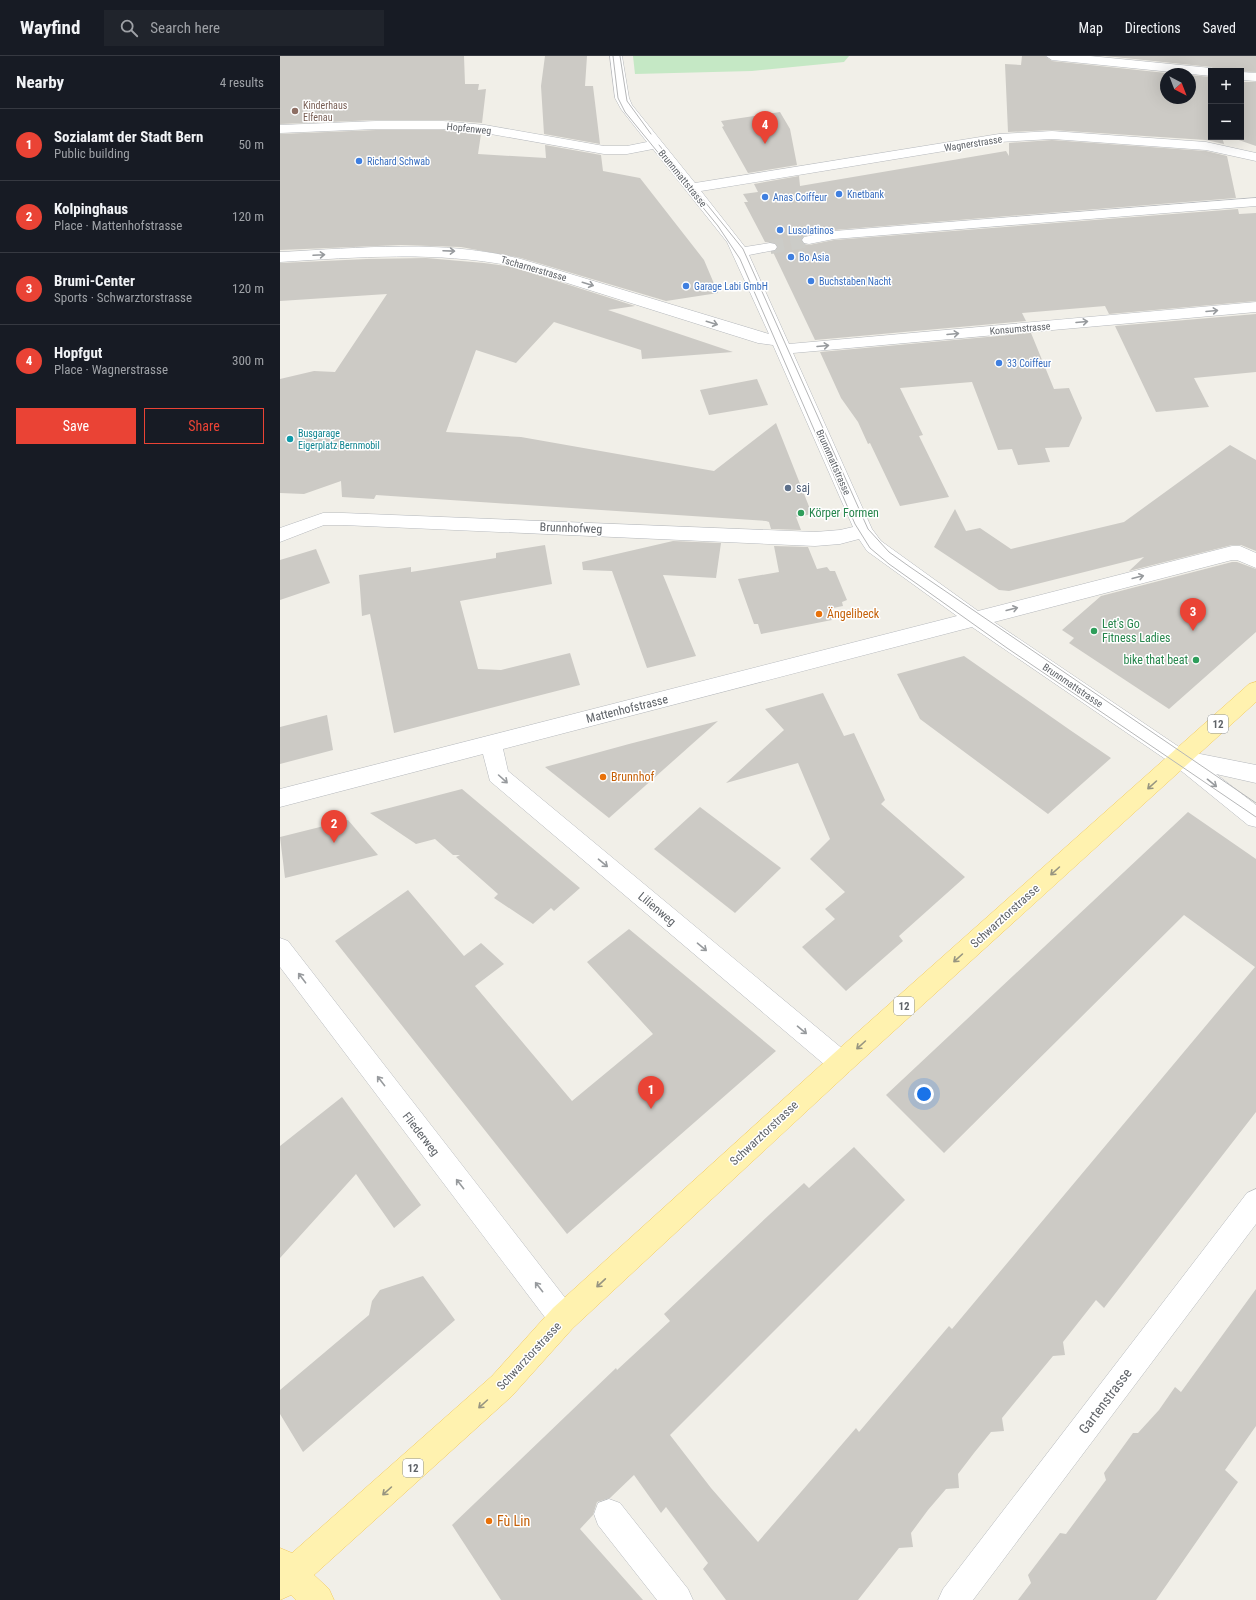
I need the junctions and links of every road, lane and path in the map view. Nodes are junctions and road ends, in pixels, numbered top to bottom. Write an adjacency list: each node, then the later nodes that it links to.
1 (616, 56): 7 (street, Brunnmattstrasse)
2 (1052, 56): 3 (street)
3 (1208, 72)
4 (1244, 76): 5 (street)
5 (1256, 77)
6 (280, 129): 7 (street, Hopfenweg)
7 (655, 144): 9 (street, Brunnmattstrasse)
8 (1256, 157): 9 (street, Wagnerstrasse)
9 (692, 188): 13 (street, Brunnmattstrasse)
10 (1256, 202): 11 (street)
11 (808, 240)
12 (770, 246): 13 (street)
13 (740, 252): 16 (street, Brunnmattstrasse)
14 (280, 257): 16 (street, Tscharnerstrasse, one-way to 16)
15 (1256, 307): 16 (street, Konsumstrasse, one-way to 15)
16 (782, 345): 17 (street, Brunnmattstrasse)
17 (864, 531): 18 (street, Brunnhofweg); 20 (street, Brunnmattstrasse)
18 (280, 534)
19 (1256, 562): 20 (street, Mattenhofstrasse, one-way to 19)
20 (975, 619): 22 (street, Mattenhofstrasse); 23 (street, Brunnmattstrasse)
21 (1256, 690): 23 (main road, Schwarztorstrasse / 12)
22 (491, 744): 25 (street, Mattenhofstrasse); 28 (street, Lilienweg, one-way to 28)
23 (1181, 759): 24 (street, Brunnmattstrasse); 26 (street, Brunnmattstrasse, one-way to 26); 28 (main road, Schwarztorstrasse / 12, one-way to 28)
24 (1256, 774)
25 (280, 798)
26 (1256, 818)
27 (280, 949): 30 (street, Fliederweg, one-way to 27)
28 (841, 1063): 30 (main road, Schwarztorstrasse / 12, one-way to 30)
29 (1256, 1202): 35 (street, Gartenstrasse)
30 (563, 1318): 32 (main road, Schwarztorstrasse / 12, one-way to 32)
31 (609, 1514): 34 (street)
32 (284, 1574): 33 (main road)
33 (318, 1600)
34 (677, 1600)
35 (954, 1600)

